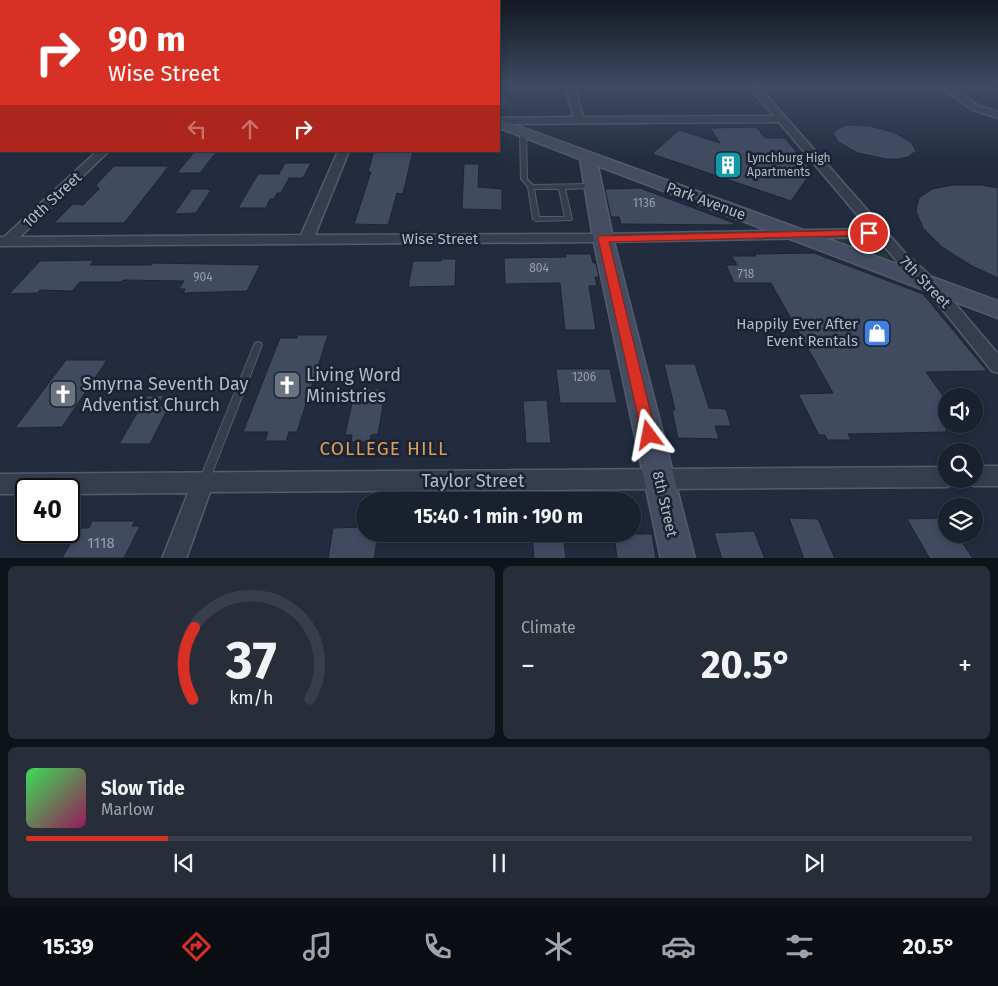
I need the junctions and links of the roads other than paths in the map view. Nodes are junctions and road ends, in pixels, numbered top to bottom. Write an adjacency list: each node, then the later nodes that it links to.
1 (576, 112): 3 (street)
2 (776, 112): 4 (street, 7th Street)
3 (578, 119): 4 (street); 5 (street)
4 (782, 119): 14 (street, 7th Street)
5 (500, 122)
6 (500, 122): 7 (main road, Park Avenue)
7 (523, 132): 10 (main road, Park Avenue); 12 (lane)
8 (103, 152): 18 (street, 10th Street)
9 (344, 152): 17 (street)
10 (588, 157): 11 (main road, 8th Street); 15 (main road, Park Avenue)
11 (593, 186): 13 (lane); 16 (main road, 8th Street)
12 (531, 187): 13 (lane); 13 (lane)
13 (562, 187)
14 (880, 232): 15 (street, Wise Street); 19 (street, 7th Street)
15 (797, 235): 16 (street, Wise Street); 19 (main road, Park Avenue)
16 (603, 238): 17 (street, Wise Street); 26 (main road, 8th Street)
17 (306, 240): 18 (street, Wise Street)
18 (3, 243)
19 (931, 285): 20 (main road, Park Avenue); 22 (street, 7th Street)
20 (998, 310)
21 (258, 345): 27 (lane)
22 (998, 366)
23 (983, 476): 24 (street)
24 (998, 476)
25 (938, 477): 26 (street, Taylor Street)
26 (659, 480): 27 (street, Taylor Street); 30 (main road, 8th Street)
27 (203, 482): 28 (street, Taylor Street); 29 (street)
28 (0, 484)
29 (174, 558)
30 (678, 558)

